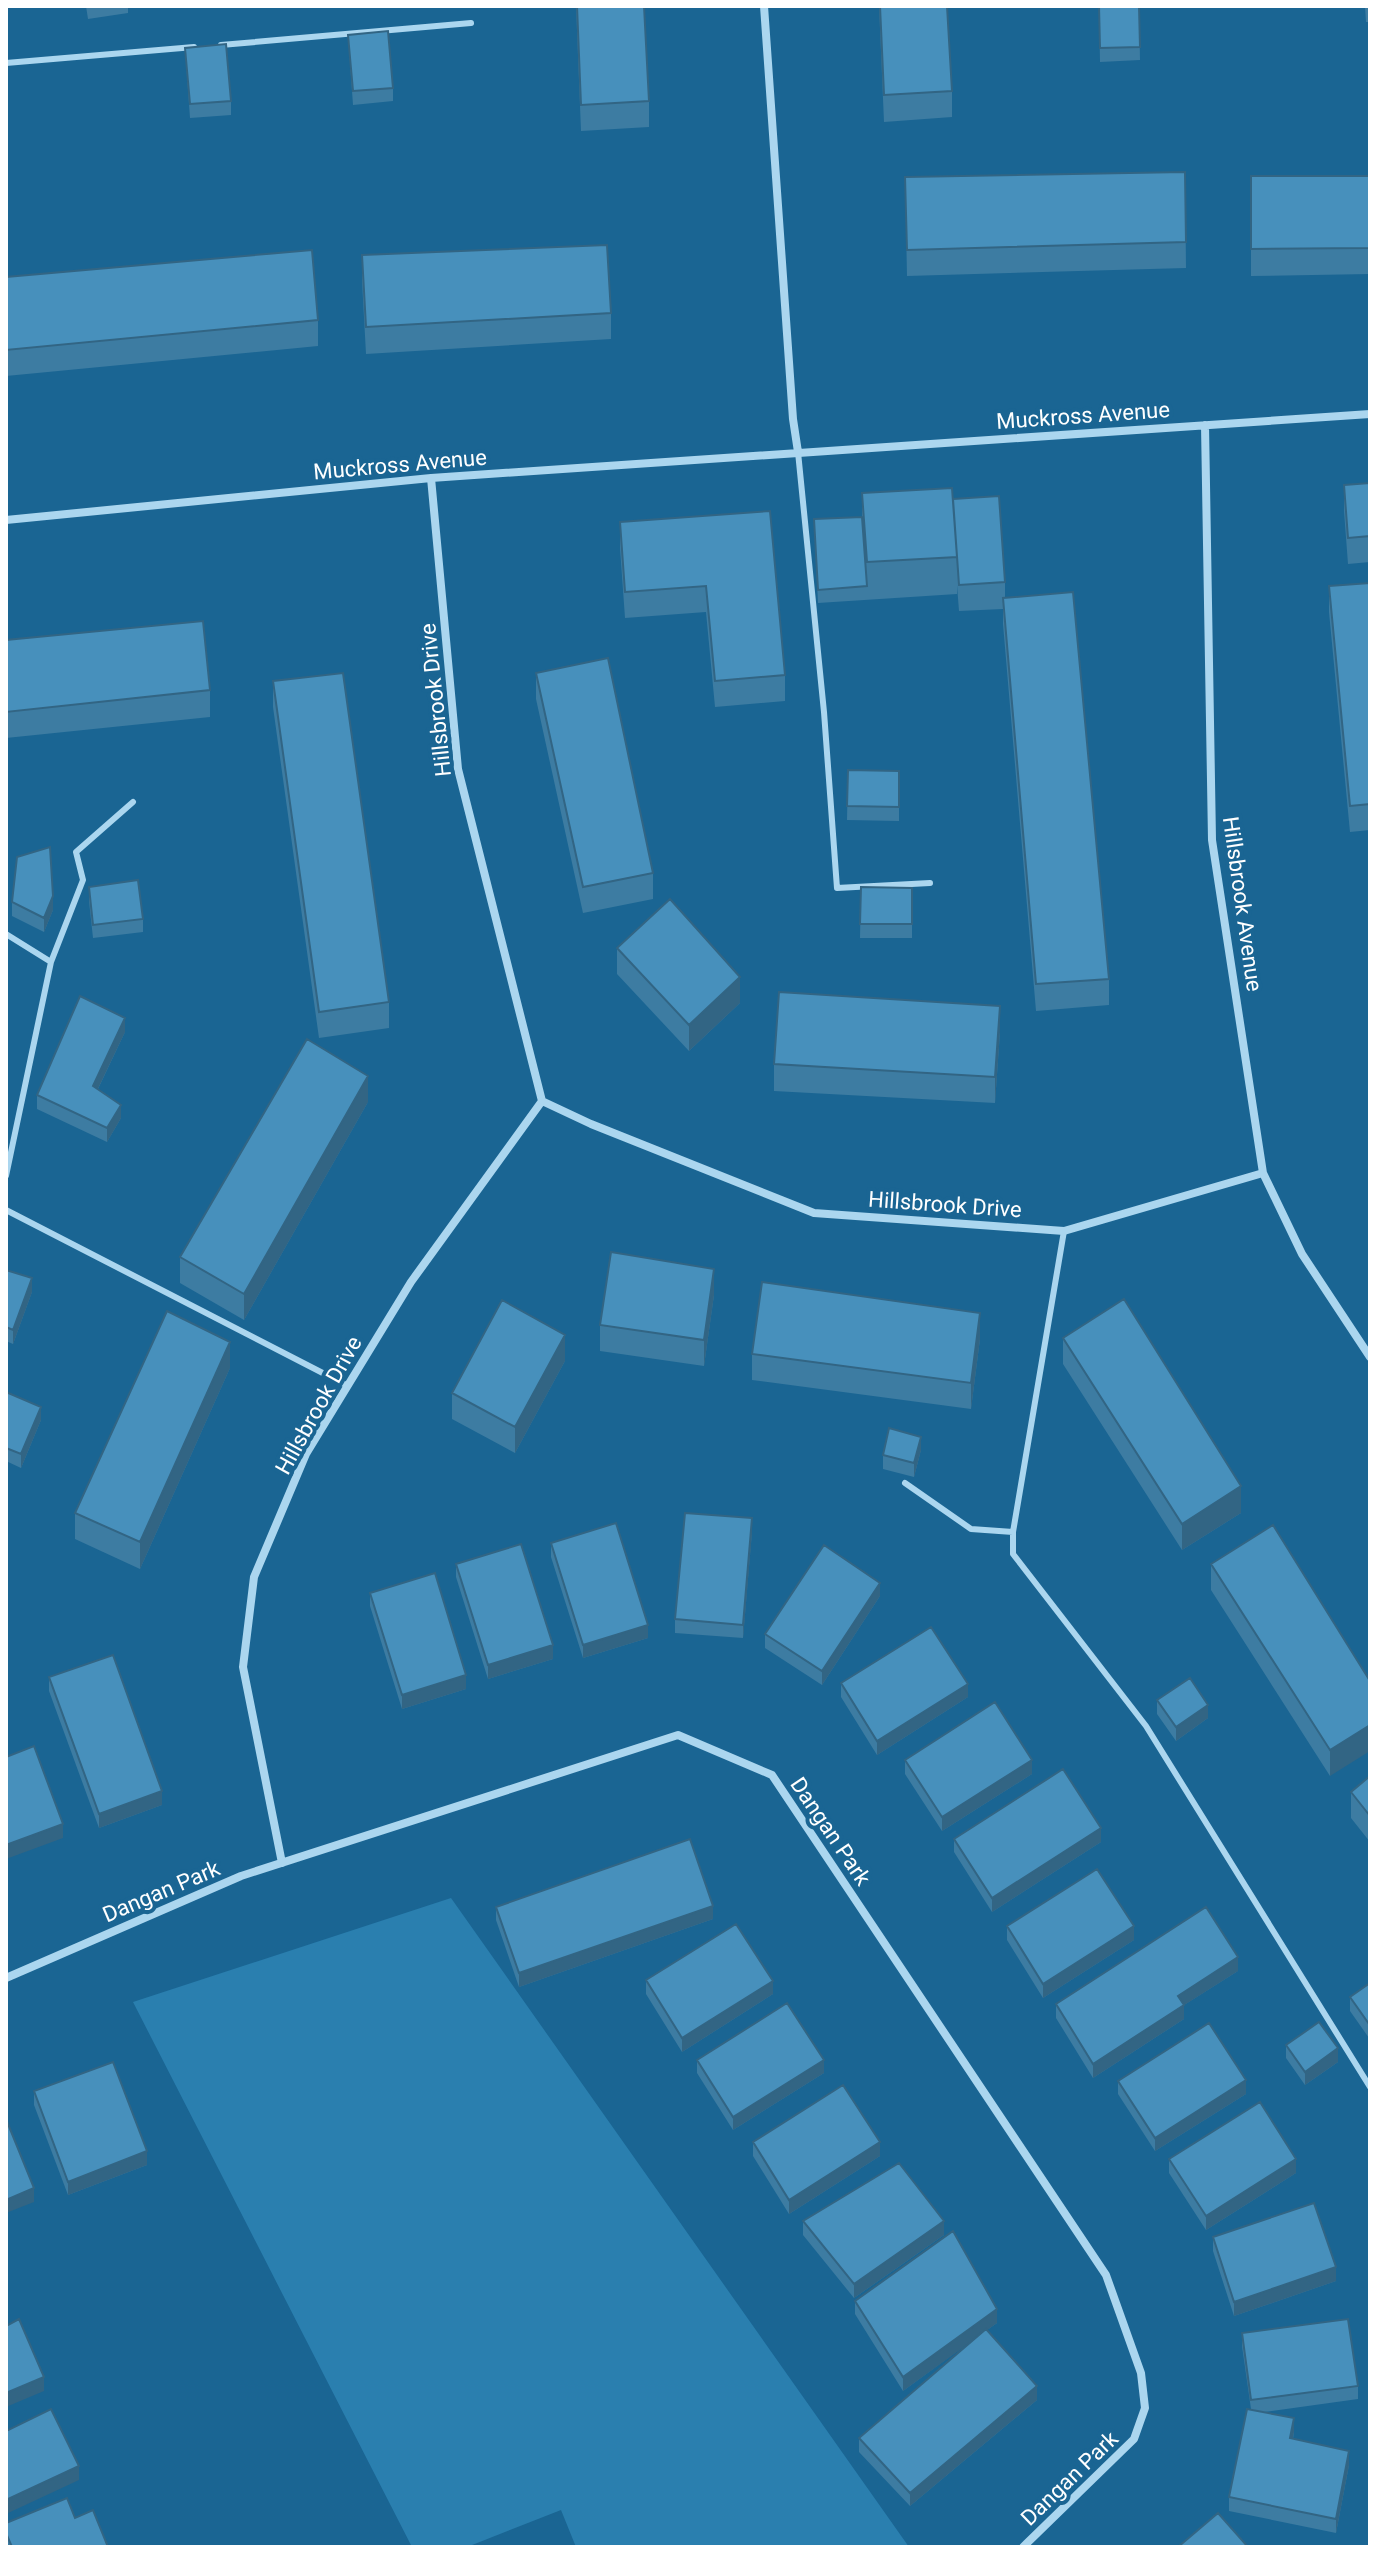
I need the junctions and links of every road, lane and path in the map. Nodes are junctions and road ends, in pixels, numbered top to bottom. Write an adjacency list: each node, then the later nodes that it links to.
1 (764, 6): 6 (street)
2 (471, 23): 3 (lane)
3 (6, 63)
4 (1370, 414): 5 (street, Muckross Avenue)
5 (1205, 425): 6 (street, Muckross Avenue); 14 (street, Hillsbrook Avenue)
6 (798, 452): 7 (street, Muckross Avenue); 10 (lane)
7 (431, 478): 8 (street, Muckross Avenue); 13 (street, Hillsbrook Drive)
8 (6, 520)
9 (133, 802): 12 (lane)
10 (930, 883)
11 (6, 934): 12 (lane)
12 (51, 962): 15 (lane)
13 (542, 1101): 17 (street, Hillsbrook Drive); 19 (street, Hillsbrook Drive)
14 (1263, 1173): 17 (street, Hillsbrook Drive); 18 (street, Hillsbrook Avenue)
15 (6, 1176)
16 (6, 1210): 19 (lane)
17 (1064, 1231): 21 (lane)
18 (1370, 1357)
19 (348, 1386): 22 (street, Hillsbrook Drive)
20 (905, 1483): 21 (lane)
21 (1013, 1532): 24 (lane)
22 (282, 1863): 23 (street, Dangan Park); 25 (street, Dangan Park)
23 (6, 1978)
24 (1370, 2087)
25 (1023, 2547)

